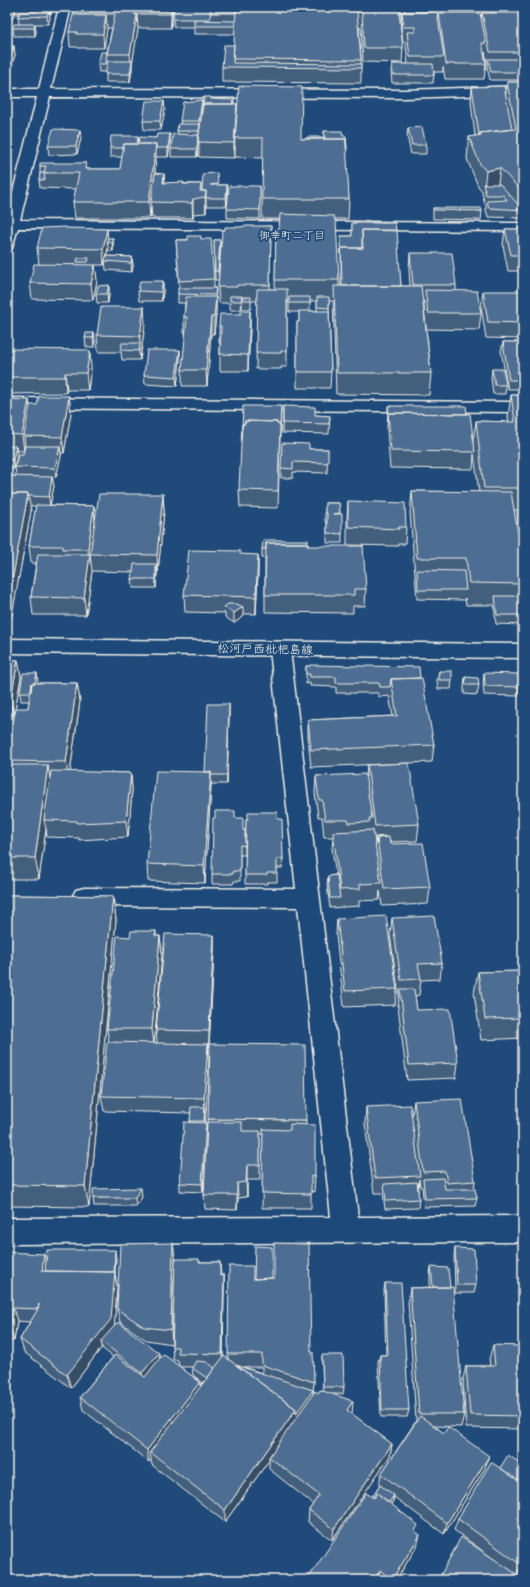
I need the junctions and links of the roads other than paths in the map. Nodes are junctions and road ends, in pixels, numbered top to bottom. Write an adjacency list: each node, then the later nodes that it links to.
1 (65, 7): 4 (street)
2 (523, 90): 4 (street)
3 (7, 93): 4 (street)
4 (44, 93): 5 (street)
5 (10, 224): 6 (street); 7 (street)
6 (523, 227)
7 (7, 245)
8 (7, 403): 9 (street)
9 (523, 407)
10 (7, 646): 11 (street, 松河戸西枇杷島線)
11 (280, 650): 12 (street, 松河戸西枇杷島線); 14 (street)
12 (523, 651)
13 (62, 896): 14 (street)
14 (308, 898): 16 (street)
15 (523, 1229): 16 (street)
16 (346, 1230): 17 (street)
17 (7, 1231)

